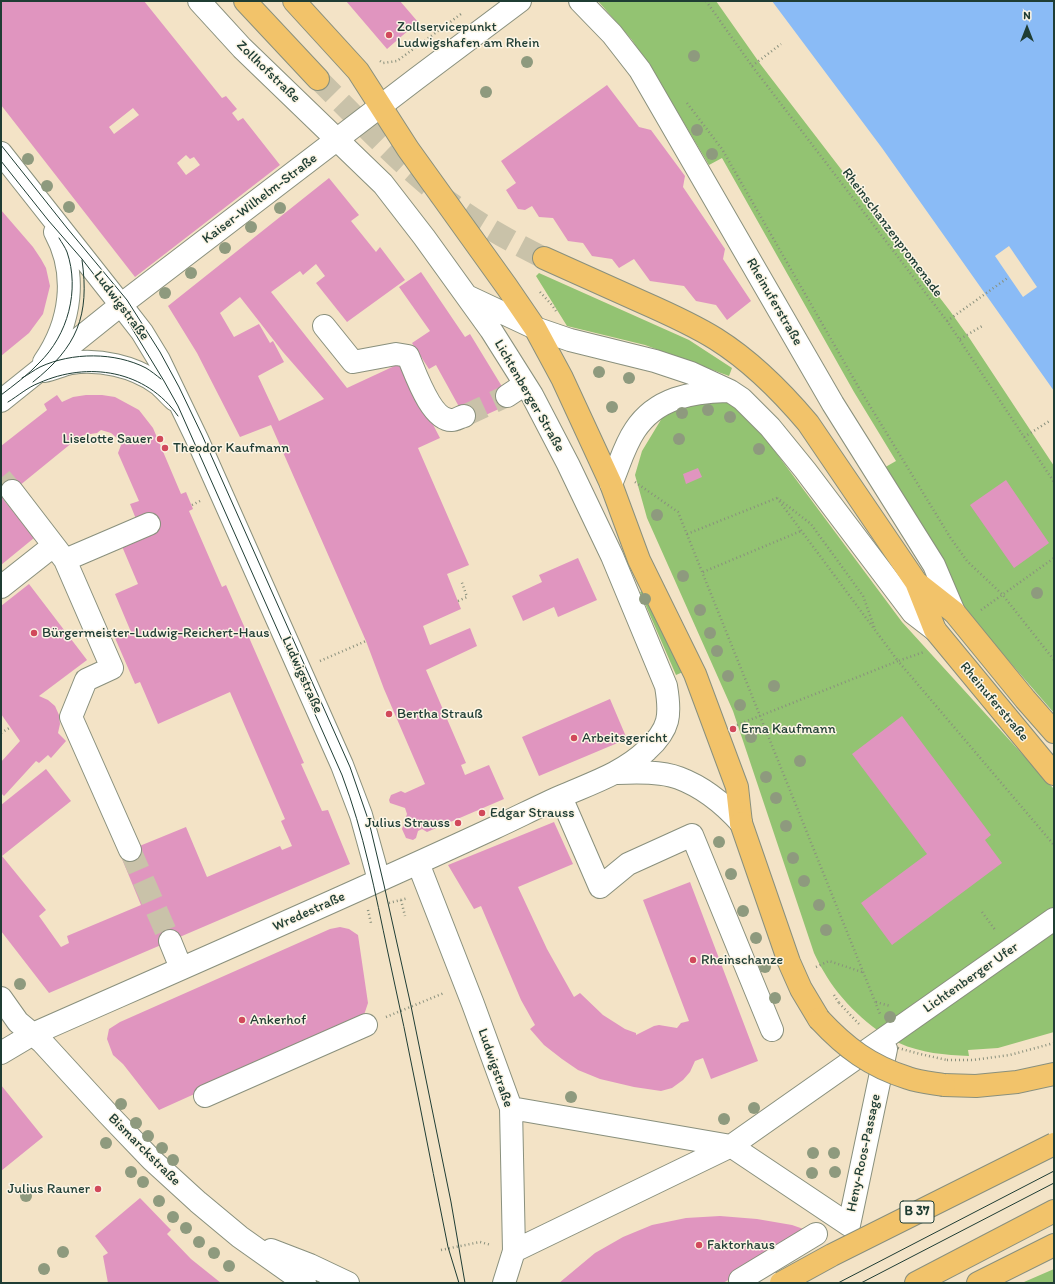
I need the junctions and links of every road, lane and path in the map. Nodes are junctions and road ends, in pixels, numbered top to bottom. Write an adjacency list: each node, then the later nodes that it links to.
1 (199, 1): 15 (street, Zollhofstraße)
2 (245, 1): 12 (main road)
3 (294, 1): 14 (main road)
4 (520, 1): 7 (street, Kaiser-Wilhelm-Straße)
5 (580, 1): 49 (street, Rheinuferstraße)
6 (707, 2): 11 (path, Rheinschanzenpromenade)
7 (502, 9): 14 (street, Kaiser-Wilhelm-Straße)
8 (463, 12): 10 (path)
9 (781, 44): 11 (path)
10 (378, 60)
11 (752, 66): 22 (path, Rheinschanzenpromenade)
12 (318, 79)
13 (685, 99): 47 (path)
14 (380, 107): 15 (street, Kaiser-Wilhelm-Straße); 25 (main road)
15 (338, 140): 20 (street, Lichtenberger Straße); 21 (street, Kaiser-Wilhelm-Straße)
16 (1, 153): 17 (street, Ludwigstraße)
17 (47, 211): 21 (street, Ludwigstraße); 27 (street, Ludwigstraße)
18 (544, 258): 45 (main road)
19 (1009, 277): 22 (path)
20 (466, 295): 25 (street, Rheinuferstraße); 57 (street, Lichtenberger Straße)
21 (122, 305): 27 (street, Kaiser-Wilhelm-Straße); 30 (street, Ludwigstraße)
22 (946, 321): 26 (path, Rheinschanzenpromenade)
23 (984, 325): 26 (path)
24 (324, 326): 31 (street)
25 (535, 328): 28 (street, Rheinuferstraße); 34 (main road)
26 (960, 339): 33 (path, Rheinschanzenpromenade)
27 (35, 374): 29 (street, Kaiser-Wilhelm-Straße); 30 (street, Ludwigstraße)
28 (730, 391): 34 (street); 50 (street, Rheinuferstraße)
29 (1, 401)
30 (183, 408): 56 (street, Ludwigstraße)
31 (464, 416)
32 (1051, 420): 33 (path)
33 (1024, 437): 35 (path, Rheinschanzenpromenade)
34 (622, 481): 40 (path); 66 (main road)
35 (1054, 482)
36 (12, 491): 41 (street)
37 (777, 498): 39 (path); 40 (path); 51 (path)
38 (149, 524): 41 (street)
39 (801, 531): 43 (path); 51 (path)
40 (687, 534): 43 (path)
41 (59, 553): 46 (street); 68 (street)
42 (1054, 558): 47 (path)
43 (703, 572): 58 (path)
44 (461, 580): 48 (path)
45 (916, 582): 49 (main road, Rheinuferstraße); 50 (main road, Rheinuferstraße)
46 (1, 587)
47 (1002, 594): 54 (path)
48 (458, 601)
49 (954, 612): 61 (main road, Rheinuferstraße)
50 (935, 630): 64 (main road, Rheinuferstraße)
51 (877, 633): 55 (path)
52 (366, 641): 56 (path)
53 (925, 652): 55 (path)
54 (1054, 660)
55 (898, 661): 58 (path); 67 (path)
56 (300, 670): 70 (street, Ludwigstraße)
57 (666, 686): 63 (street, Wredestraße)
58 (760, 716): 59 (path); 79 (path)
59 (736, 725)
60 (11, 727): 62 (path)
61 (1054, 732)
62 (1, 733)
63 (617, 773): 65 (street, Wredestraße); 66 (street, Wredestraße)
64 (1054, 774)
65 (563, 802): 69 (street, Wredestraße); 85 (street)
66 (741, 823): 90 (main road, bridge)
67 (1054, 845)
68 (130, 850)
69 (420, 869): 70 (street, Wredestraße); 80 (street, Ludwigstraße)
70 (379, 880): 78 (street, Wredestraße)
71 (400, 900): 73 (path)
72 (368, 910): 75 (path)
73 (405, 916)
74 (1054, 919): 87 (street, Lichtenberger Ufer)
75 (372, 923)
76 (170, 941): 78 (street)
77 (816, 966): 79 (path)
78 (181, 968): 86 (street, Wredestraße)
79 (863, 972): 87 (path)
80 (465, 984): 83 (path); 92 (street, Ludwigstraße)
81 (1, 998): 86 (street, Bismarckstraße)
82 (839, 1003): 84 (path, bridge)
83 (366, 1025): 91 (street)
84 (862, 1026)
85 (772, 1030)
86 (37, 1038): 89 (street, Wredestraße); 97 (street, Bismarckstraße)
87 (893, 1042): 88 (path, bridge); 94 (street, Lichtenberger Ufer); 94 (street, Heny-Roos-Passage)
88 (1054, 1043)
89 (1, 1053)
90 (1054, 1074)
91 (205, 1096)
92 (511, 1108): 94 (street); 100 (street, Ludwigstraße)
93 (1054, 1144): 105 (main road, B 37, bridge)
94 (731, 1146): 100 (street, Lichtenberger Ufer)
95 (1054, 1211): 106 (main road)
96 (816, 1234): 101 (street)
97 (240, 1237): 102 (street, Bismarckstraße); 103 (street)
98 (1054, 1245): 107 (main road)
99 (441, 1250): 100 (path)
100 (514, 1251): 104 (street, Ludwigstraße)
101 (740, 1280)
102 (304, 1283)
103 (348, 1283)
104 (504, 1283)
105 (781, 1283)
106 (916, 1283)
107 (978, 1283)

